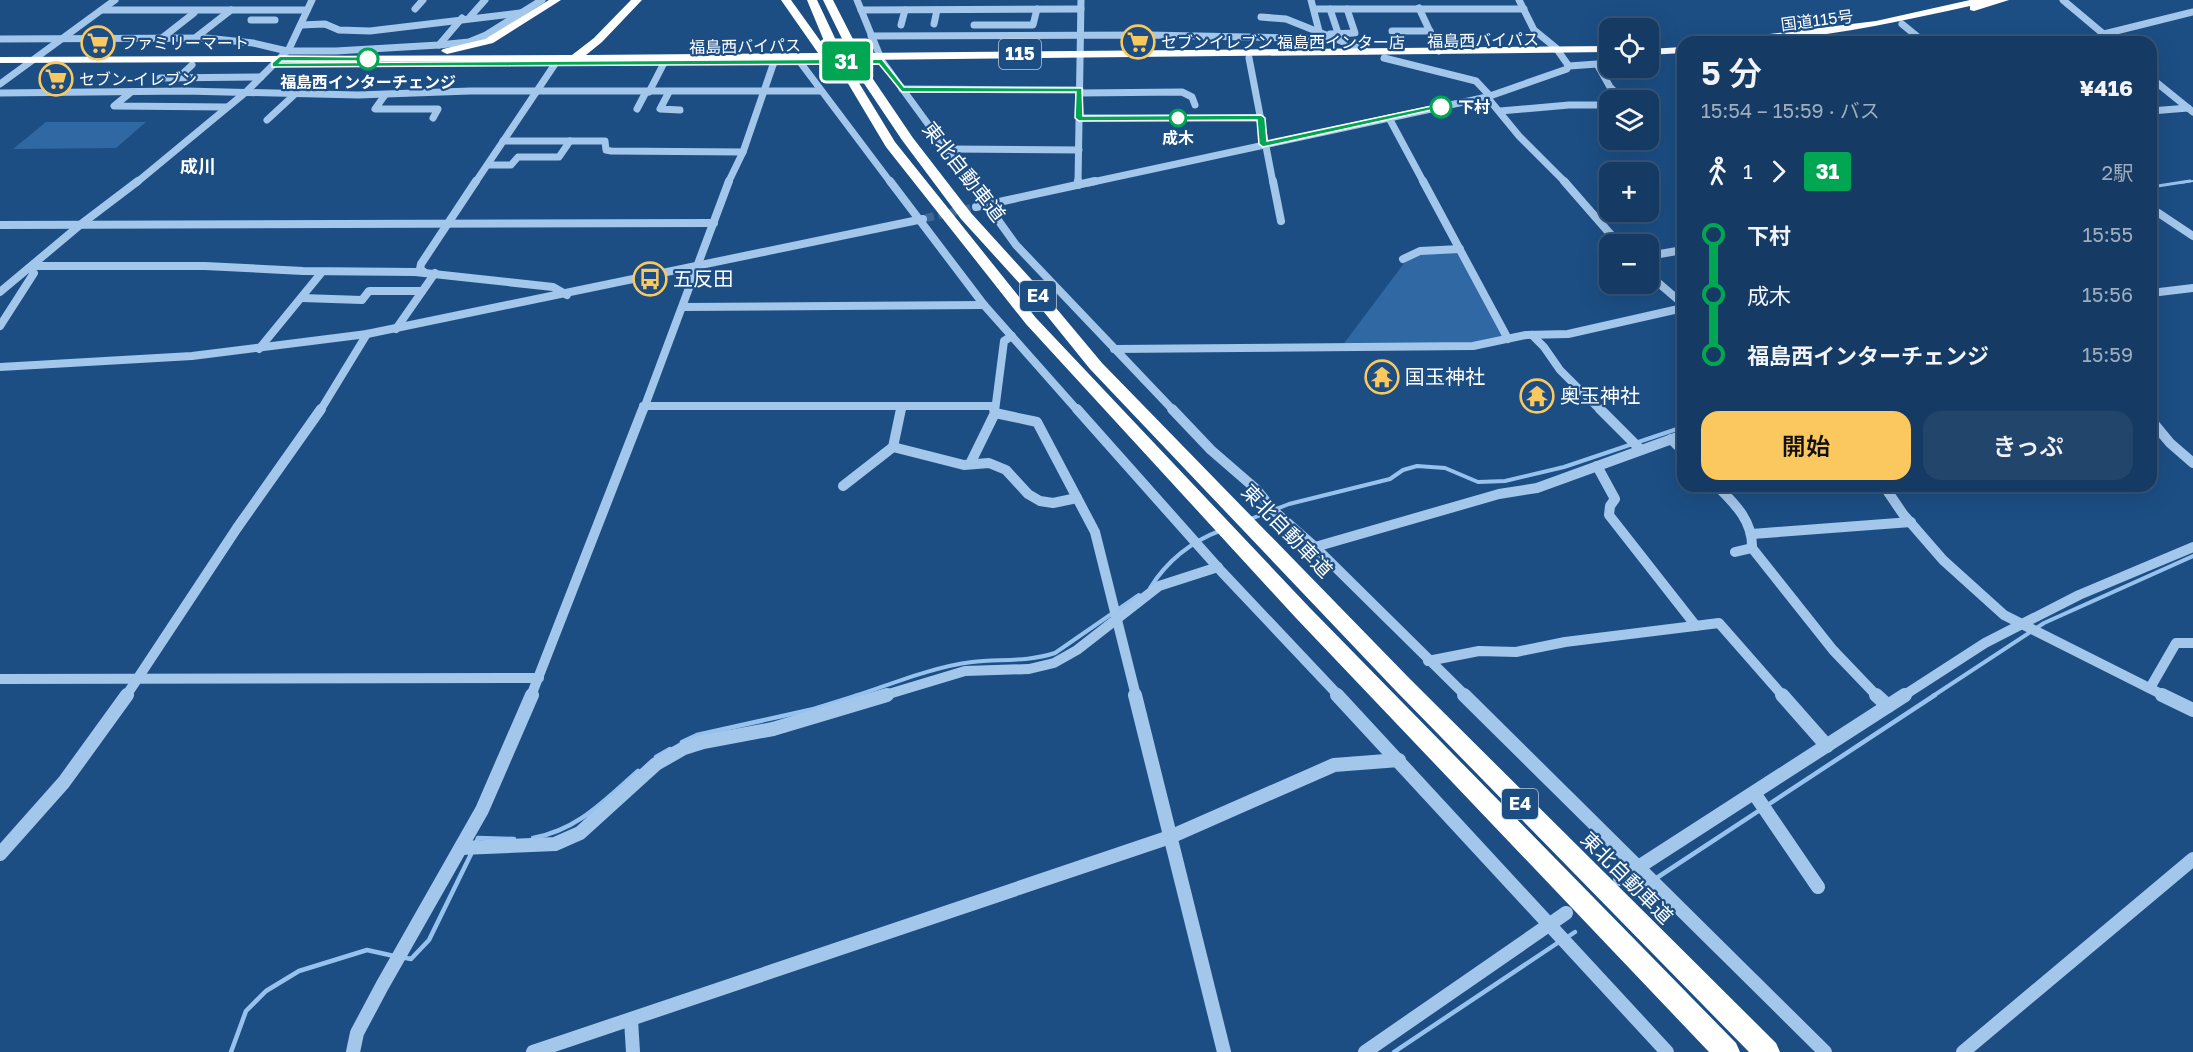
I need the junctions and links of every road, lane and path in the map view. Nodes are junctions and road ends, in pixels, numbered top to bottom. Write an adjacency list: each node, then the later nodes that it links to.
1 (115, 0): 34 (street)
2 (203, 0): 41 (street)
3 (312, 0): 37 (street)
4 (423, 0): 25 (street)
5 (485, 0): 45 (street)
6 (542, 0): 43 (street)
7 (556, 0): 67 (highway)
8 (637, 0): 47 (highway)
9 (786, 0): 71 (highway)
10 (812, 0): 71 (highway)
11 (828, 0): 197 (highway, 東北自動車道 / E4)
12 (857, 0): 38 (street)
13 (977, 0): 26 (street)
14 (1081, 0): 28 (street)
15 (1311, 0): 29 (street)
16 (1339, 0): 31 (street)
17 (1431, 0): 23 (street)
18 (1448, 0): 24 (street)
19 (1519, 0): 33 (street)
20 (1984, 0): 58 (highway, 国道115号)
21 (2004, 0): 49 (highway, 国道115号)
22 (2063, 0): 61 (street)
23 (1435, 8): 24 (street); 32 (street)
24 (1452, 8): 33 (street)
25 (415, 9)
26 (976, 9): 27 (street); 27 (street); 40 (street)
27 (1036, 9): 28 (street)
28 (1081, 9): 55 (street)
29 (1314, 9): 30 (street); 52 (street)
30 (1330, 9): 31 (street); 57 (street)
31 (1344, 9): 32 (street); 57 (street)
32 (1419, 9): 54 (street)
33 (1524, 9): 85 (street)
34 (102, 10): 41 (street); 63 (street)
35 (231, 10): 36 (street); 41 (street); 65 (street)
36 (291, 10): 37 (street); 46 (street)
37 (307, 10): 50 (street)
38 (861, 10): 39 (street); 56 (street)
39 (905, 10): 40 (street); 51 (street)
40 (937, 10): 48 (street)
41 (192, 12): 64 (street)
42 (2193, 12): 62 (street)
43 (523, 13): 45 (street); 68 (street)
44 (1261, 17): 52 (street)
45 (466, 18): 50 (street); 68 (street)
46 (251, 20)
47 (616, 24): 80 (highway); 88 (highway)
48 (934, 24)
49 (1902, 24): 59 (highway, 国道115号); 60 (street)
50 (301, 25): 77 (street)
51 (901, 25)
52 (1320, 31): 57 (street)
53 (1392, 31): 54 (street)
54 (1430, 31): 74 (street)
55 (1080, 35): 56 (street); 57 (street); 78 (street)
56 (871, 36): 82 (street)
57 (1339, 36): 73 (street)
58 (1814, 36)
59 (1819, 36)
60 (1916, 36)
61 (2107, 36)
62 (2115, 36)
63 (63, 38): 64 (street); 66 (street); 91 (street)
64 (162, 38): 65 (street)
65 (195, 38): 77 (street)
66 (0, 39)
67 (489, 41): 81 (highway); 86 (highway)
68 (439, 45): 77 (street)
69 (1677, 45): 70 (highway)
70 (1659, 46)
71 (828, 50): 197 (highway, 東北自動車道 / E4)
72 (1677, 50): 76 (highway)
73 (1366, 51): 74 (highway, 福島西バイパス / 115); 78 (highway, 福島西バイパス / 115)
74 (1439, 51): 85 (highway, 福島西バイパス / 115)
75 (1599, 51): 85 (highway, 115)
76 (1659, 51)
77 (283, 56): 86 (highway, 福島西バイパス / 115); 91 (highway, 福島西バイパス / 115); 93 (highway, 福島西バイパス / 115); 94 (highway, 福島西バイパス / 115); 96 (street)
78 (1080, 56): 82 (highway, 福島西バイパス / 115); 83 (highway, 福島西バイパス / 115); 106 (street)
79 (1599, 56): 85 (highway, 115)
80 (576, 57): 81 (highway, 福島西バイパス / 115); 88 (highway, 福島西バイパス / 115); 92 (highway)
81 (481, 58): 86 (highway, 福島西バイパス / 115); 94 (highway)
82 (881, 58): 88 (highway, 福島西バイパス / 115); 90 (highway, 福島西バイパス / 115); 101 (street)
83 (1249, 58): 84 (highway, 福島西バイパス / 115); 125 (street)
84 (1384, 58): 85 (highway, 福島西バイパス / 115); 114 (street)
85 (1564, 58): 102 (street); 114 (street)
86 (368, 59)
87 (0, 60): 91 (highway, 福島西バイパス / 115)
88 (666, 60): 89 (highway, 福島西バイパス / 115); 92 (highway, 福島西バイパス / 115); 108 (street)
89 (774, 62): 90 (highway, 福島西バイパス / 115); 104 (street)
90 (800, 62): 105 (street)
91 (30, 63): 93 (highway, 福島西バイパス / 115); 95 (highway, 福島西バイパス / 115); 100 (street)
92 (555, 64): 94 (highway, 福島西バイパス / 115); 103 (street)
93 (192, 65): 98 (street)
94 (492, 65)
95 (0, 66)
96 (261, 77): 98 (street); 107 (street)
97 (160, 78): 98 (street)
98 (178, 78)
99 (2157, 83): 119 (street)
100 (0, 84)
101 (902, 89): 106 (street); 131 (street)
102 (1613, 90)
103 (536, 91): 108 (street); 113 (street); 128 (street)
104 (765, 91): 105 (street); 109 (street); 133 (street)
105 (820, 91): 138 (street)
106 (1080, 91): 115 (street); 124 (street)
107 (246, 92): 111 (street); 112 (street); 117 (street)
108 (648, 92): 109 (street); 118 (street)
109 (669, 92): 120 (street)
110 (0, 93): 111 (street)
111 (130, 93): 117 (street)
112 (294, 94): 113 (street); 127 (street)
113 (385, 95): 123 (street)
114 (1488, 96): 121 (street); 126 (street)
115 (1195, 105)
116 (1599, 106): 121 (street)
117 (227, 107): 143 (street)
118 (637, 109)
119 (2191, 109): 122 (street)
120 (680, 110)
121 (1500, 111): 144 (street)
122 (2157, 111)
123 (433, 118)
124 (1079, 118): 125 (street); 132 (street)
125 (1261, 118): 130 (street)
126 (1389, 118): 130 (street); 146 (street)
127 (267, 120)
128 (504, 141): 129 (street); 134 (street)
129 (570, 141): 133 (street); 134 (street)
130 (1263, 144): 135 (street); 139 (street)
131 (948, 149): 132 (street); 136 (street)
132 (1078, 150): 135 (street)
133 (743, 152): 141 (street)
134 (488, 165): 140 (street)
135 (1078, 185): 136 (street)
136 (981, 206): 173 (street)
137 (2157, 212): 145 (street)
138 (923, 219): 150 (street); 163 (street)
139 (1281, 221)
140 (449, 224): 141 (street); 143 (street); 153 (street)
141 (714, 224): 150 (street)
142 (0, 225): 143 (street)
143 (80, 225): 151 (street)
144 (1610, 234)
145 (2193, 236)
146 (1460, 249): 149 (street); 171 (street)
147 (1677, 251): 148 (street)
148 (1659, 254)
149 (1403, 259)
150 (698, 265): 160 (street); 164 (street)
151 (30, 267): 152 (street); 158 (street); 166 (street)
152 (322, 272): 153 (street); 161 (street)
153 (424, 272): 154 (street)
154 (435, 273): 157 (street); 160 (street)
155 (1659, 284): 162 (street)
156 (2193, 288): 159 (street)
157 (422, 291): 161 (street); 167 (street)
158 (0, 292)
159 (2157, 292)
160 (567, 295): 167 (street)
161 (302, 298): 172 (street)
162 (1677, 301)
163 (984, 305): 164 (street); 170 (street)
164 (683, 307): 175 (street)
165 (1677, 307): 169 (street)
166 (0, 326)
167 (396, 329): 168 (street)
168 (367, 334): 172 (street); 206 (street)
169 (1532, 335): 171 (street); 183 (street)
170 (1012, 336): 177 (street); 198 (street)
171 (1508, 339): 173 (street)
172 (259, 349): 174 (street)
173 (1114, 349): 193 (street)
174 (0, 367)
175 (643, 406): 176 (street); 204 (street)
176 (902, 406): 177 (street); 182 (street)
177 (995, 410): 185 (street); 190 (street)
178 (2157, 429): 184 (street)
179 (1677, 437): 180 (street)
180 (1671, 439): 181 (street); 183 (street)
181 (1677, 445)
182 (893, 447): 185 (street); 187 (street)
183 (1641, 450): 186 (street)
184 (2193, 463)
185 (970, 464): 190 (street)
186 (1597, 466): 193 (street); 201 (street)
187 (843, 486)
188 (1723, 492): 192 (street)
189 (1888, 492): 191 (street)
190 (1077, 498): 199 (street)
191 (1911, 522): 192 (street); 200 (street)
192 (1752, 534): 195 (street)
193 (1315, 547): 203 (street)
194 (2193, 547): 200 (street)
195 (1752, 548): 196 (street); 208 (street)
196 (1736, 552)
197 (1266, 558): 229 (highway, 東北自動車道 / E4); 230 (highway, 東北自動車道 / E4)
198 (1218, 567): 199 (street); 211 (street)
199 (1117, 618): 213 (street); 214 (street)
200 (2022, 624): 207 (street); 208 (street)
201 (1696, 626): 203 (street); 210 (street)
202 (2193, 643): 207 (street)
203 (1428, 661): 217 (street)
204 (539, 678): 206 (street); 214 (street)
205 (0, 679): 206 (street)
206 (138, 679): 215 (street)
207 (2150, 688): 209 (street)
208 (1888, 706): 210 (street)
209 (2193, 710)
210 (1827, 746): 212 (street)
211 (1399, 760): 213 (street); 221 (street)
212 (1754, 793): 217 (street); 219 (street)
213 (1170, 837): 222 (street); 227 (street)
214 (464, 848): 224 (street)
215 (0, 854)
216 (2193, 859): 232 (street)
217 (1637, 868): 218 (street); 231 (street)
218 (1620, 879)
219 (1818, 887)
220 (1566, 913): 221 (street)
221 (1550, 924): 223 (street); 228 (street)
222 (631, 1020): 225 (street); 226 (street)
223 (1368, 1051)
224 (353, 1052)
225 (533, 1052)
226 (633, 1052)
227 (1224, 1052)
228 (1667, 1052)
229 (1727, 1052)
230 (1767, 1052)
231 (1825, 1052)
232 (1963, 1052)

